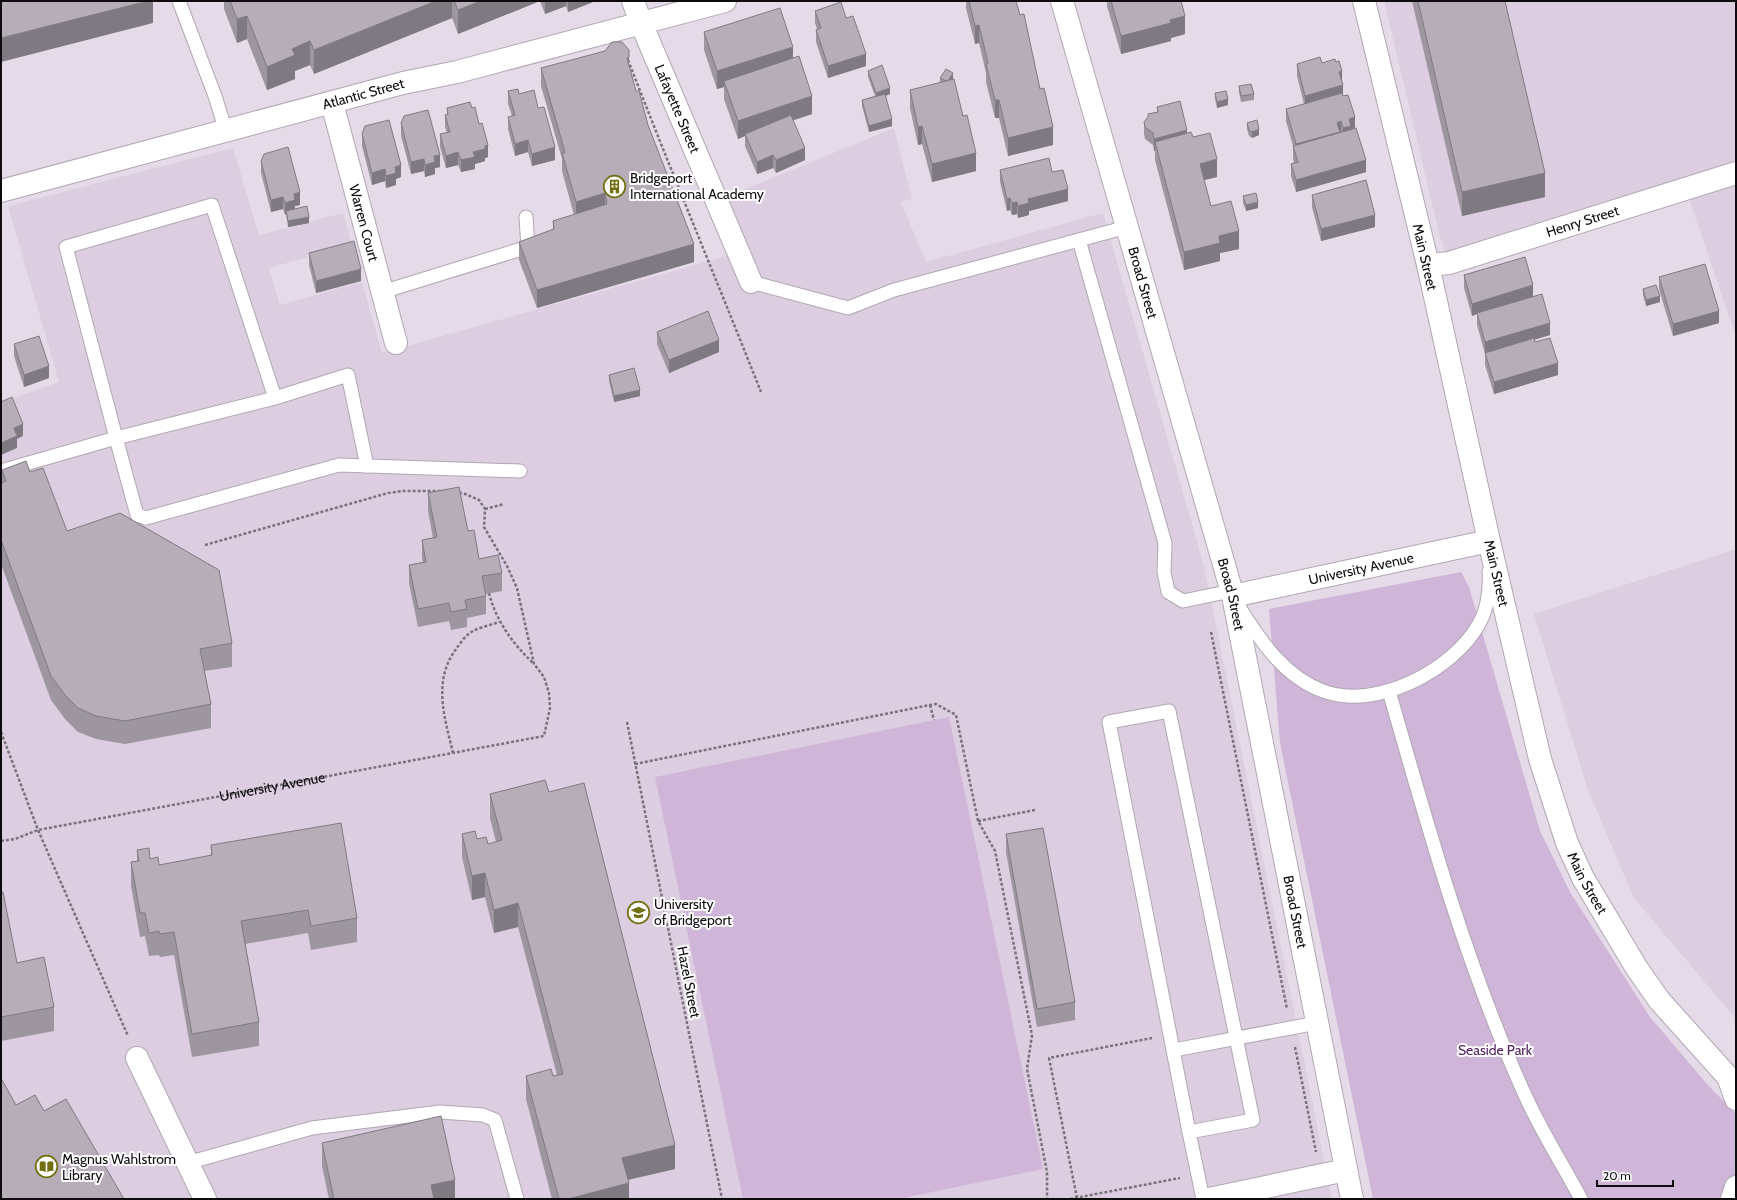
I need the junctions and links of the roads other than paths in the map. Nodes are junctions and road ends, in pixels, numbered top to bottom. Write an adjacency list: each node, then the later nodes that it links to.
1 (179, 1): 8 (lane)
2 (633, 1): 6 (street, Lafayette Street)
3 (726, 1): 6 (street, Atlantic Street)
4 (1062, 1): 12 (street, Broad Street)
5 (1364, 1): 14 (street, Main Street)
6 (642, 23): 7 (street, Atlantic Street); 15 (street, Lafayette Street)
7 (332, 103): 8 (street, Atlantic Street); 16 (street, Warren Court)
8 (226, 131): 10 (street, Atlantic Street)
9 (1736, 173): 14 (street, Henry Street)
10 (1, 191)
11 (526, 217): 16 (lane)
12 (1127, 226): 13 (lane); 24 (street, Broad Street)
13 (1079, 240): 15 (lane); 24 (lane)
14 (1428, 265): 23 (street, Main Street)
15 (751, 282)
16 (382, 292): 17 (street, Warren Court)
17 (396, 343)
18 (275, 398): 19 (lane); 19 (lane); 20 (lane)
19 (116, 438): 20 (lane); 21 (lane)
20 (367, 466): 22 (lane)
21 (1, 471)
22 (520, 471)
23 (1489, 541): 24 (street, University Avenue); 25 (lane); 30 (street, Main Street)
24 (1232, 593): 25 (lane); 26 (street, Broad Street)
25 (1389, 691): 39 (lane)
26 (1317, 1023): 27 (lane); 33 (street, Broad Street)
27 (1236, 1038): 28 (lane); 28 (lane); 31 (lane)
28 (1174, 1050): 31 (lane)
29 (137, 1058): 32 (street)
30 (1736, 1099)
31 (1189, 1132): 37 (lane)
32 (187, 1163): 35 (street); 36 (lane)
33 (1346, 1170): 37 (street); 38 (street, Broad Street)
34 (1736, 1187): 40 (street)
35 (205, 1199)
36 (517, 1199)
37 (1212, 1199)
38 (1352, 1199)
39 (1581, 1199)
40 (1732, 1199)

